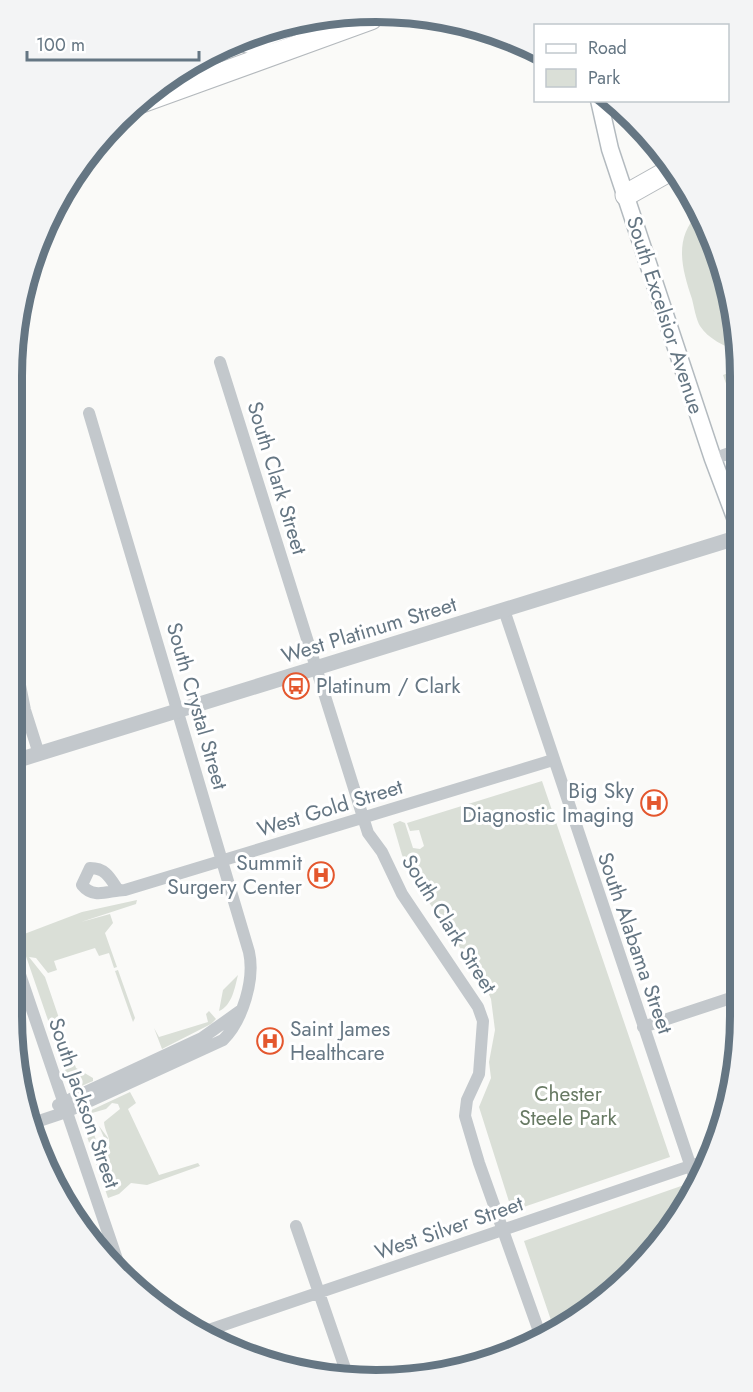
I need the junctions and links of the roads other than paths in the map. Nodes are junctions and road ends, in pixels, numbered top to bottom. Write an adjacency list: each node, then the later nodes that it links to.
1 (360, 23): 2 (highway)
2 (163, 94)
3 (599, 102): 5 (main road, South Excelsior Avenue)
4 (666, 173): 5 (highway)
5 (626, 195): 9 (main road, South Excelsior Avenue)
6 (220, 362): 13 (street, South Clark Street)
7 (89, 412): 15 (street, South Crystal Street)
8 (730, 453): 9 (street)
9 (713, 459): 10 (main road, South Excelsior Avenue)
10 (730, 504)
11 (730, 540): 12 (street, West Platinum Street)
12 (504, 610): 13 (street, West Platinum Street); 18 (street, South Alabama Street)
13 (316, 668): 15 (street, West Platinum Street); 19 (street, South Clark Street)
14 (22, 695): 16 (street)
15 (178, 710): 16 (street, West Platinum Street); 20 (street, South Crystal Street)
16 (39, 754): 17 (street, West Platinum Street)
17 (22, 759)
18 (553, 760): 19 (street, West Gold Street); 24 (street, South Alabama Street)
19 (363, 818): 20 (street, West Gold Street); 31 (street, South Clark Street)
20 (221, 862): 21 (street, West Gold Street); 25 (street, South Crystal Street)
21 (118, 890)
22 (22, 980): 25 (street, South Jackson Street)
23 (730, 998): 24 (street)
24 (643, 1027): 28 (street, South Alabama Street)
25 (65, 1107): 26 (street, South Crystal Street); 32 (street, South Jackson Street)
26 (38, 1120)
27 (698, 1163): 28 (street, West Silver Street)
28 (690, 1166): 29 (street, South Alabama Street); 31 (street, West Silver Street)
29 (693, 1174)
30 (296, 1226): 33 (street)
31 (503, 1230): 33 (street, West Silver Street); 35 (street, South Clark Street)
32 (116, 1255)
33 (321, 1292): 34 (street, West Silver Street); 36 (street)
34 (212, 1329)
35 (539, 1330)
36 (345, 1368)

